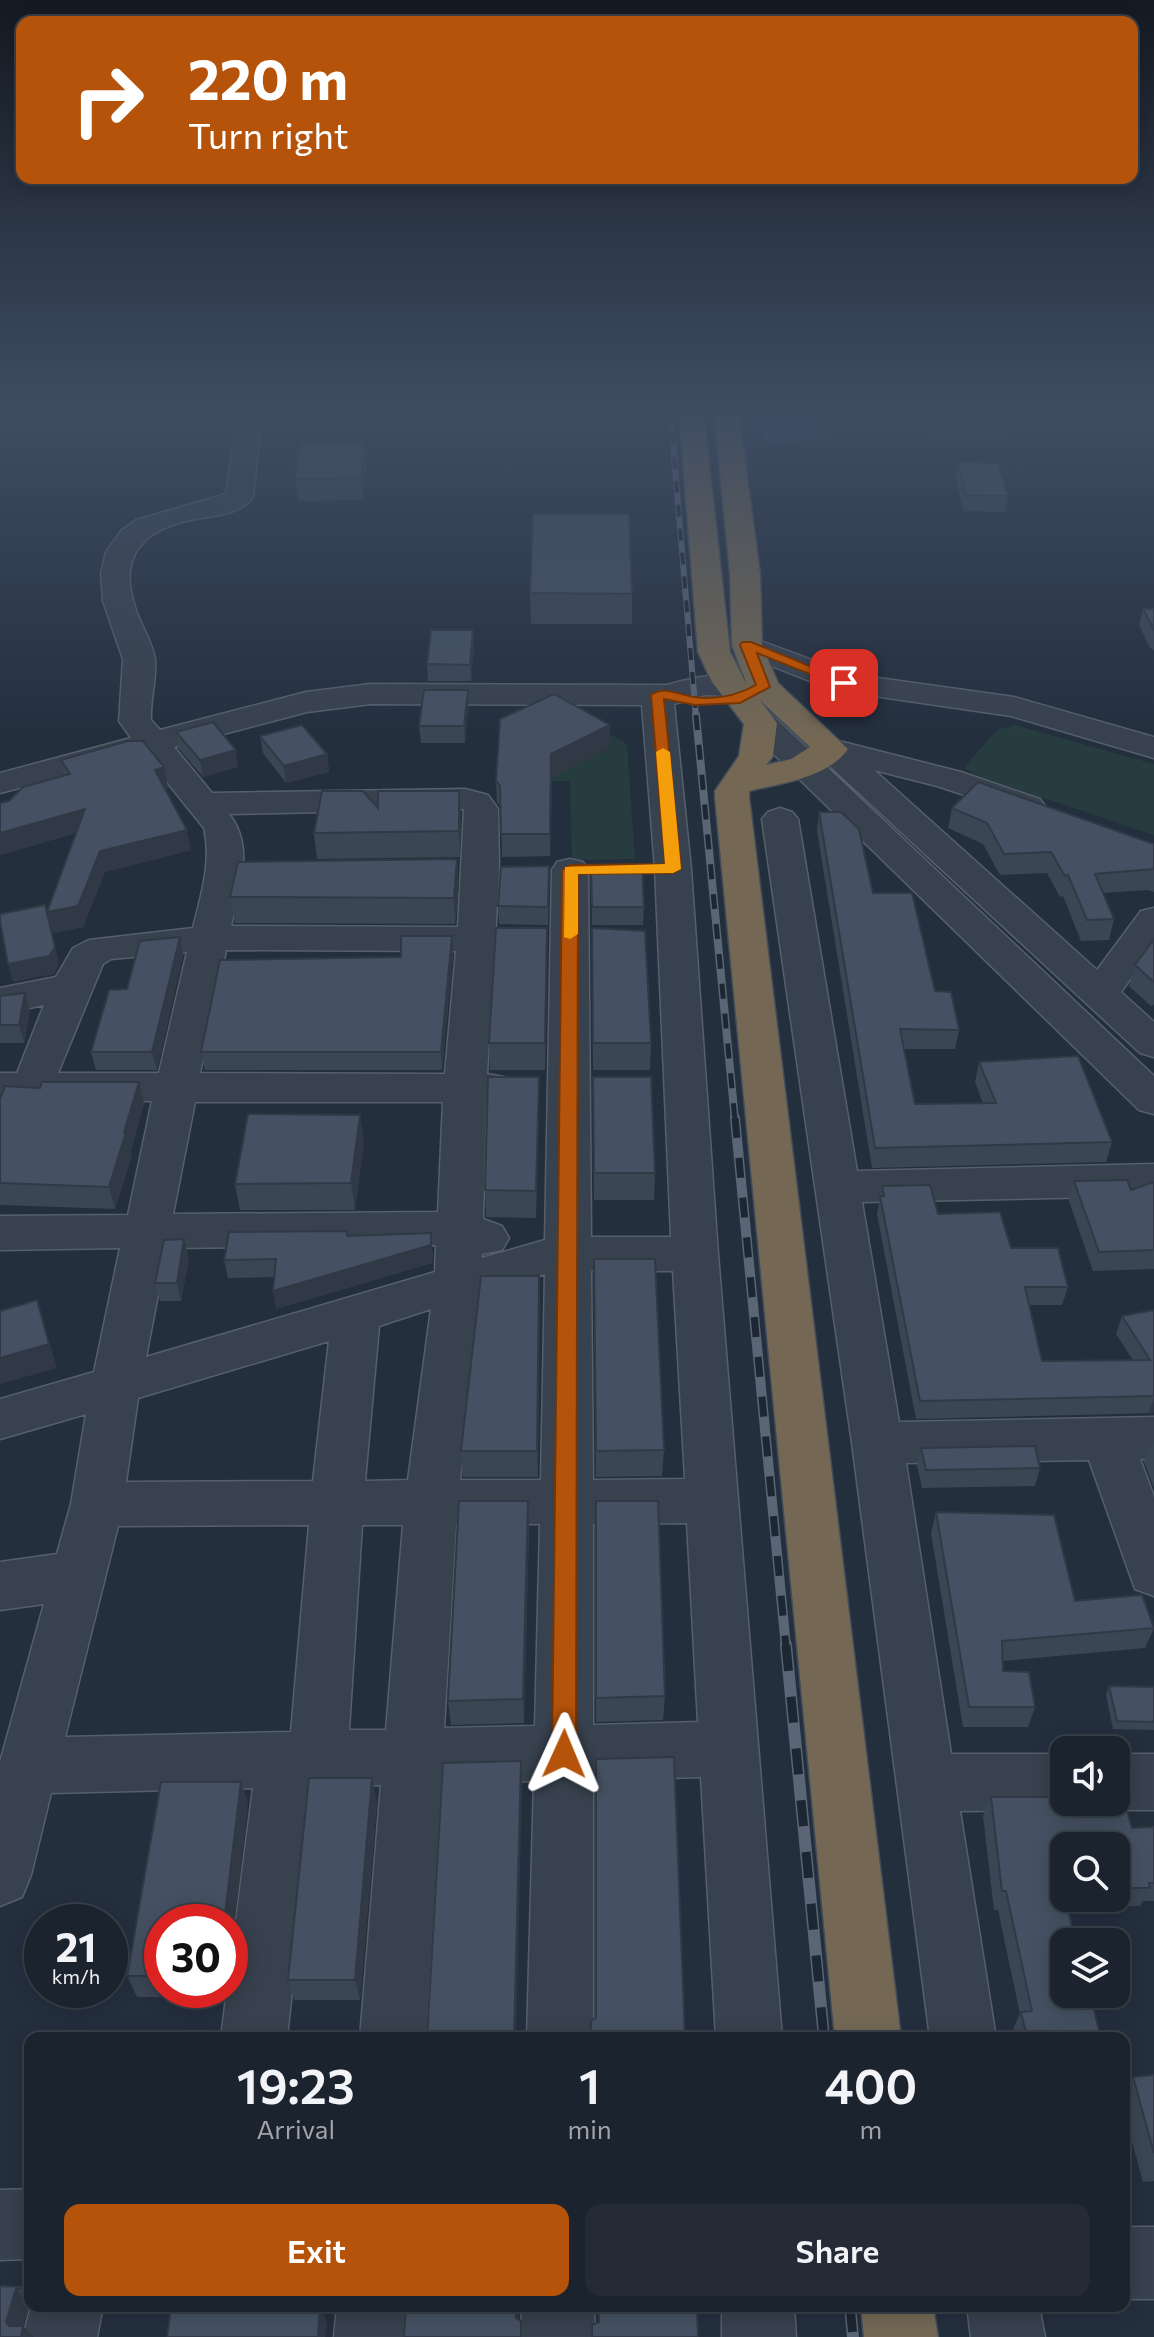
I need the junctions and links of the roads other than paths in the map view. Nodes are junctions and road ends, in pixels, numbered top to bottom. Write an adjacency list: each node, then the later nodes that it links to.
1 (165, 518): 9 (street)
2 (701, 518): 4 (highway)
3 (739, 518): 5 (highway)
4 (706, 574): 5 (highway); 8 (highway)
5 (745, 574): 6 (highway)
6 (747, 645): 8 (highway); 10 (street)
7 (664, 695): 8 (street); 9 (street); 28 (street)
8 (748, 698): 11 (street); 13 (highway)
9 (150, 741): 12 (street); 14 (street)
10 (1154, 748)
11 (817, 757): 13 (highway); 15 (street); 22 (street); 29 (street)
12 (0, 783)
13 (737, 784): 65 (highway)
14 (205, 804): 17 (street); 19 (street)
15 (1052, 814)
16 (780, 819): 31 (street)
17 (525, 871): 20 (street); 20 (street)
18 (1154, 919): 22 (street)
19 (211, 938): 20 (street); 21 (street); 25 (street)
20 (538, 940): 27 (street); 28 (street)
21 (71, 987): 23 (street); 26 (street)
22 (1100, 993): 24 (street)
23 (0, 1001)
24 (1154, 1044)
25 (177, 1085): 26 (street); 27 (street); 34 (street)
26 (17, 1086)
27 (465, 1088): 28 (street); 32 (street)
28 (628, 1088): 35 (street); 36 (street)
29 (1154, 1100)
30 (1152, 1184): 31 (street)
31 (838, 1187): 42 (street)
32 (461, 1228): 34 (street); 36 (street); 37 (street)
33 (0, 1233): 34 (street)
34 (146, 1234): 39 (street)
35 (695, 1254): 36 (street); 43 (street)
36 (553, 1256): 37 (street); 44 (street)
37 (458, 1283): 38 (street); 46 (street)
38 (356, 1315): 39 (street); 47 (street)
39 (115, 1387): 40 (street); 45 (street)
40 (0, 1419)
41 (1131, 1439): 42 (street); 48 (street)
42 (877, 1443): 59 (street)
43 (714, 1501): 44 (street); 52 (street)
44 (567, 1503): 46 (street); 53 (street)
45 (97, 1504): 47 (street); 49 (street)
46 (431, 1504): 47 (street); 54 (street)
47 (337, 1505): 55 (street)
48 (1153, 1567)
49 (77, 1575): 50 (street); 51 (street)
50 (0, 1586)
51 (21, 1744): 55 (street); 60 (street)
52 (730, 1749): 53 (street); 64 (street)
53 (564, 1754): 54 (street); 63 (street)
54 (413, 1757): 55 (street); 62 (street)
55 (302, 1760): 61 (street)
56 (1050, 1782): 59 (street)
57 (1130, 1782): 58 (street)
58 (1154, 1782)
59 (925, 1783): 66 (street)
60 (0, 1875)
61 (255, 2032)
62 (393, 2032)
63 (560, 2032)
64 (749, 2032)
65 (867, 2032)
66 (962, 2032)
67 (24, 2224): 68 (street)
68 (0, 2225)
69 (1130, 2263): 70 (street)
70 (1154, 2263)
71 (66, 2312): 77 (street)
72 (373, 2312): 78 (street)
73 (558, 2312): 79 (street)
74 (758, 2312): 80 (street)
75 (898, 2312): 81 (highway)
76 (1004, 2312): 82 (street)
77 (60, 2337)
78 (371, 2337)
79 (558, 2337)
80 (759, 2337)
81 (901, 2337)
82 (1008, 2337)

